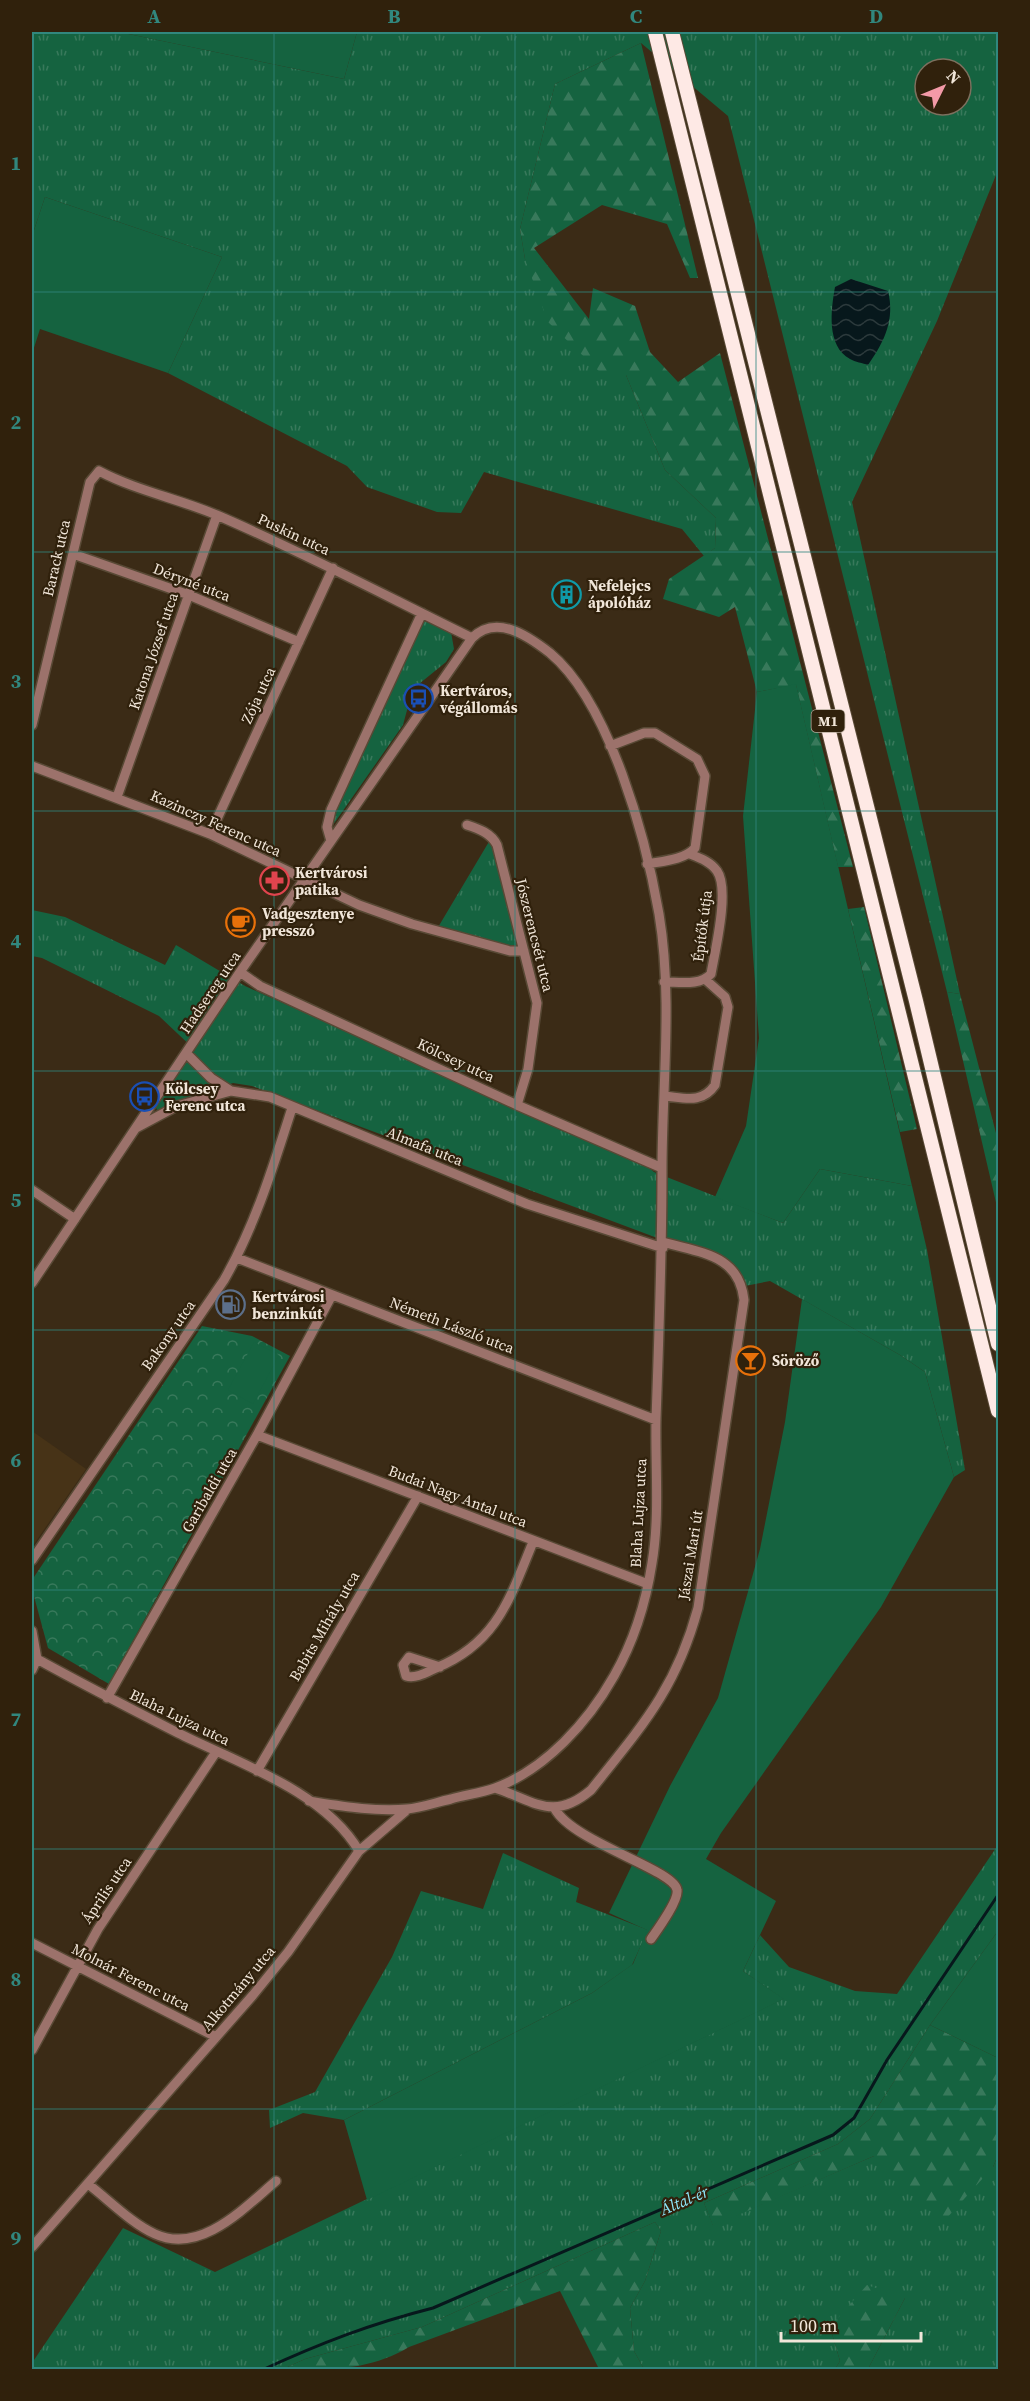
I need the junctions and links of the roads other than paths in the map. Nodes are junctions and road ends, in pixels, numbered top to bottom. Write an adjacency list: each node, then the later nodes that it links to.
1 (655, 32): 39 (highway, M1)
2 (672, 32): 38 (highway, M1)
3 (99, 471): 4 (street, Puskin utca); 5 (street, Barack utca)
4 (217, 515): 6 (street, Puskin utca); 7 (street, Katona József utca)
5 (73, 554): 7 (street, Déryné utca); 11 (street, Barack utca)
6 (333, 568): 8 (street, Puskin utca); 10 (street, Zója utca)
7 (189, 595): 10 (street, Déryné utca); 14 (street, Katona József utca)
8 (422, 614): 9 (street, Puskin utca); 17 (street)
9 (471, 638): 12 (street, Hadsereg utca); 17 (street, Hadsereg utca)
10 (299, 642): 16 (street, Zója utca)
11 (32, 725)
12 (610, 746): 18 (street); 19 (street)
13 (32, 766): 14 (street, Kazinczy Ferenc utca)
14 (117, 797): 16 (street, Kazinczy Ferenc utca)
15 (467, 825): 21 (street, Jószerencsét utca)
16 (210, 834): 20 (street, Kazinczy Ferenc utca)
17 (331, 841): 20 (street, Hadsereg utca)
18 (690, 854): 19 (street); 23 (street, Építők útja)
19 (647, 864): 24 (street)
20 (306, 879): 21 (street, Kazinczy Ferenc utca); 22 (street, Hadsereg utca)
21 (524, 951): 28 (street, Jószerencsét utca)
22 (240, 972): 25 (street, Hadsereg utca); 28 (street, Kölcsey utca)
23 (706, 980): 24 (street, Építők útja); 27 (street, Építők útja)
24 (664, 982): 27 (street)
25 (187, 1054): 26 (street, Almafa utca); 30 (street, Hadsereg utca)
26 (231, 1091): 29 (street, Almafa utca); 30 (street, Hadsereg utca)
27 (664, 1096): 31 (street)
28 (517, 1105): 31 (street, Kölcsey utca)
29 (292, 1108): 34 (street, Almafa utca); 35 (street, Bakony utca)
30 (133, 1130): 33 (street, Hadsereg utca)
31 (662, 1168): 34 (street)
32 (32, 1190): 33 (street)
33 (75, 1220): 36 (street, Hadsereg utca)
34 (663, 1245): 40 (street, Blaha Lujza utca); 56 (street, Jászai Mari út)
35 (237, 1258): 37 (street, Németh László utca); 44 (street, Bakony utca)
36 (32, 1283)
37 (332, 1295): 40 (street, Németh László utca); 41 (street, Garibaldi utca)
38 (999, 1344)
39 (999, 1412)
40 (656, 1420): 45 (street, Blaha Lujza utca)
41 (257, 1435): 42 (street, Budai Nagy Antal utca); 50 (street, Garibaldi utca)
42 (418, 1496): 43 (street, Budai Nagy Antal utca); 52 (street, Babits Mihály utca)
43 (533, 1542): 45 (street, Budai Nagy Antal utca); 48 (street)
44 (32, 1560)
45 (648, 1584): 53 (street, Blaha Lujza utca)
46 (32, 1631): 47 (street)
47 (37, 1659): 49 (street); 50 (street, Blaha Lujza utca)
48 (440, 1667)
49 (32, 1670)
50 (107, 1698): 51 (street, Blaha Lujza utca)
51 (216, 1752): 52 (street, Blaha Lujza utca); 60 (street, Április utca)
52 (257, 1771): 54 (street, Blaha Lujza utca)
53 (495, 1788): 55 (street, Blaha Lujza utca); 56 (street)
54 (309, 1801): 55 (street, Blaha Lujza utca); 57 (street, Blaha Lujza utca)
55 (408, 1809): 57 (street, Alkotmány utca)
56 (555, 1809): 58 (street)
57 (359, 1851): 61 (street, Alkotmány utca)
58 (651, 1939)
59 (32, 1943): 60 (street, Molnár Ferenc utca)
60 (76, 1965): 61 (street, Molnár Ferenc utca); 62 (street, Április utca)
61 (216, 2037): 64 (street, Alkotmány utca)
62 (32, 2050)
63 (276, 2181): 64 (street)
64 (88, 2184): 65 (street, Alkotmány utca)
65 (32, 2247)

